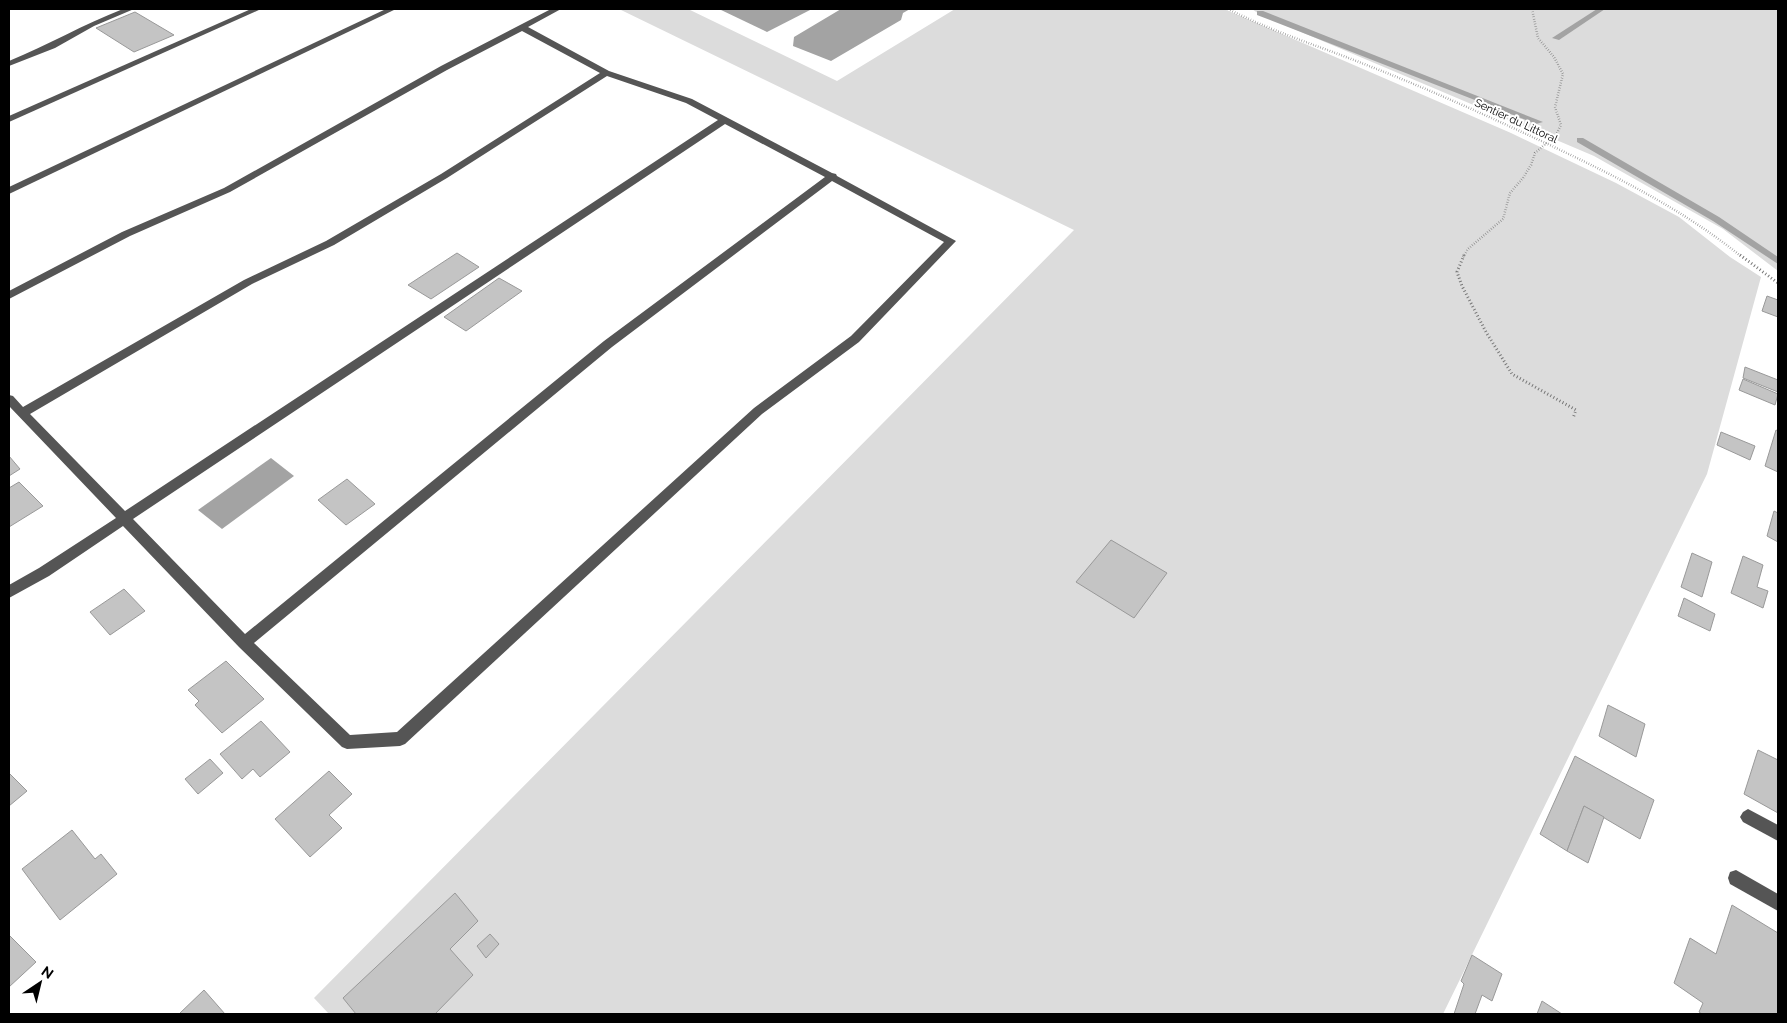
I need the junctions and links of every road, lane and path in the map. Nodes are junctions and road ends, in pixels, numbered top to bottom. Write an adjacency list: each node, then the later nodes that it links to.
1 (130, 9): 8 (lane)
2 (257, 9): 10 (lane)
3 (392, 9): 14 (lane)
4 (557, 9): 7 (lane)
5 (1228, 9): 12 (path, Sentier du Littoral)
6 (1532, 9): 12 (path)
7 (521, 28): 9 (lane); 16 (lane)
8 (9, 64)
9 (606, 74): 11 (lane); 18 (lane)
10 (9, 119)
11 (725, 120): 13 (lane); 20 (lane)
12 (1546, 144): 15 (path, Sentier du Littoral); 19 (path)
13 (833, 176): 22 (lane); 22 (lane)
14 (9, 191)
15 (1778, 283)
16 (9, 295)
17 (9, 399): 18 (lane)
18 (22, 413): 20 (lane)
19 (1573, 418)
20 (122, 519): 21 (lane); 22 (lane)
21 (9, 592)
22 (244, 643)
23 (1748, 817): 24 (lane)
24 (1778, 833)
25 (1736, 878): 26 (lane)
26 (1778, 903)

